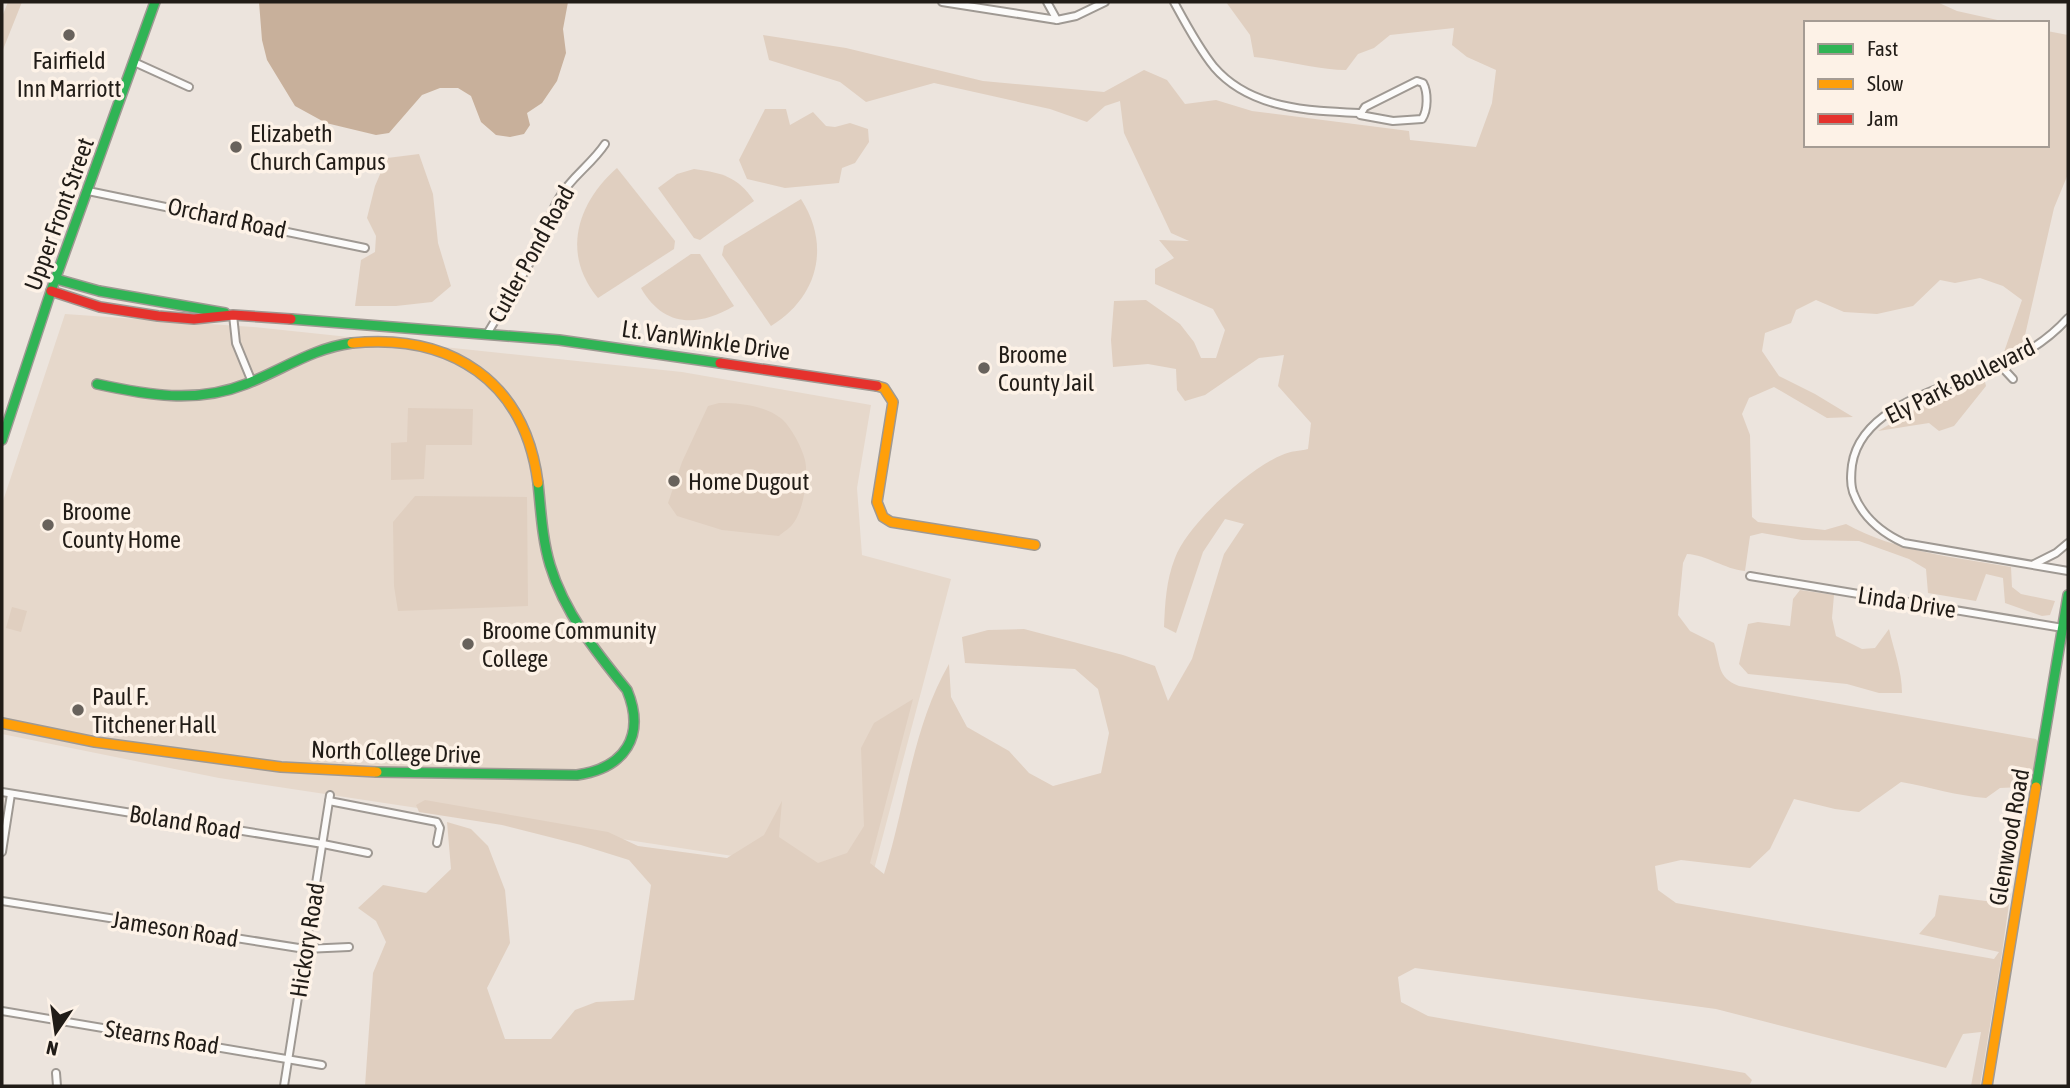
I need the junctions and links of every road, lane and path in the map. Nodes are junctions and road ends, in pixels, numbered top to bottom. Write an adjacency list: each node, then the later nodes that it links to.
1 (155, 2): 7 (street, Upper Front Street)
2 (942, 2): 6 (street)
3 (1047, 2): 6 (street)
4 (1105, 2): 6 (street)
5 (1174, 2): 9 (street)
6 (1057, 20)
7 (134, 62): 8 (street); 11 (street, Upper Front Street)
8 (189, 87)
9 (1360, 113): 9 (street)
10 (605, 144): 17 (street, Cutler Pond Road)
11 (88, 191): 12 (street, Orchard Road); 13 (street, Upper Front Street)
12 (365, 248)
13 (56, 279): 14 (street, Upper Front Street); 15 (street, Lt. VanWinkle Drive)
14 (51, 291): 15 (street, Lt. VanWinkle Drive); 22 (street, Upper Front Street)
15 (233, 315): 17 (street, Lt. VanWinkle Drive); 20 (street)
16 (2068, 318): 18 (street, Ely Park Boulevard)
17 (487, 334): 24 (street, Lt. VanWinkle Drive)
18 (2000, 365): 19 (street); 25 (street, Ely Park Boulevard)
19 (2013, 379)
20 (252, 382): 21 (street, North College Drive); 30 (street, North College Drive)
21 (97, 384)
22 (2, 440)
23 (2068, 543): 25 (street)
24 (1035, 545)
25 (2034, 565): 26 (street, Ely Park Boulevard)
26 (2068, 571)
27 (1750, 576): 29 (street, Linda Drive)
28 (2068, 595): 29 (street, Glenwood Road)
29 (2063, 628): 46 (street, Glenwood Road)
30 (2, 723)
31 (2, 792): 32 (street, Boland Road)
32 (10, 794): 34 (street, Boland Road); 35 (street)
33 (437, 843): 34 (street, Hickory Road)
34 (323, 844): 36 (street, Boland Road); 39 (street, Hickory Road)
35 (2, 852)
36 (368, 853)
37 (2, 901): 39 (street, Jameson Road)
38 (349, 947): 39 (street, Jameson Road)
39 (305, 949): 41 (street, Hickory Road)
40 (2, 1011): 41 (street, Stearns Road)
41 (288, 1058): 42 (street, Stearns Road); 45 (street, Hickory Road)
42 (322, 1065)
43 (56, 1073): 44 (street)
44 (57, 1086)
45 (284, 1086)
46 (1987, 1086)

